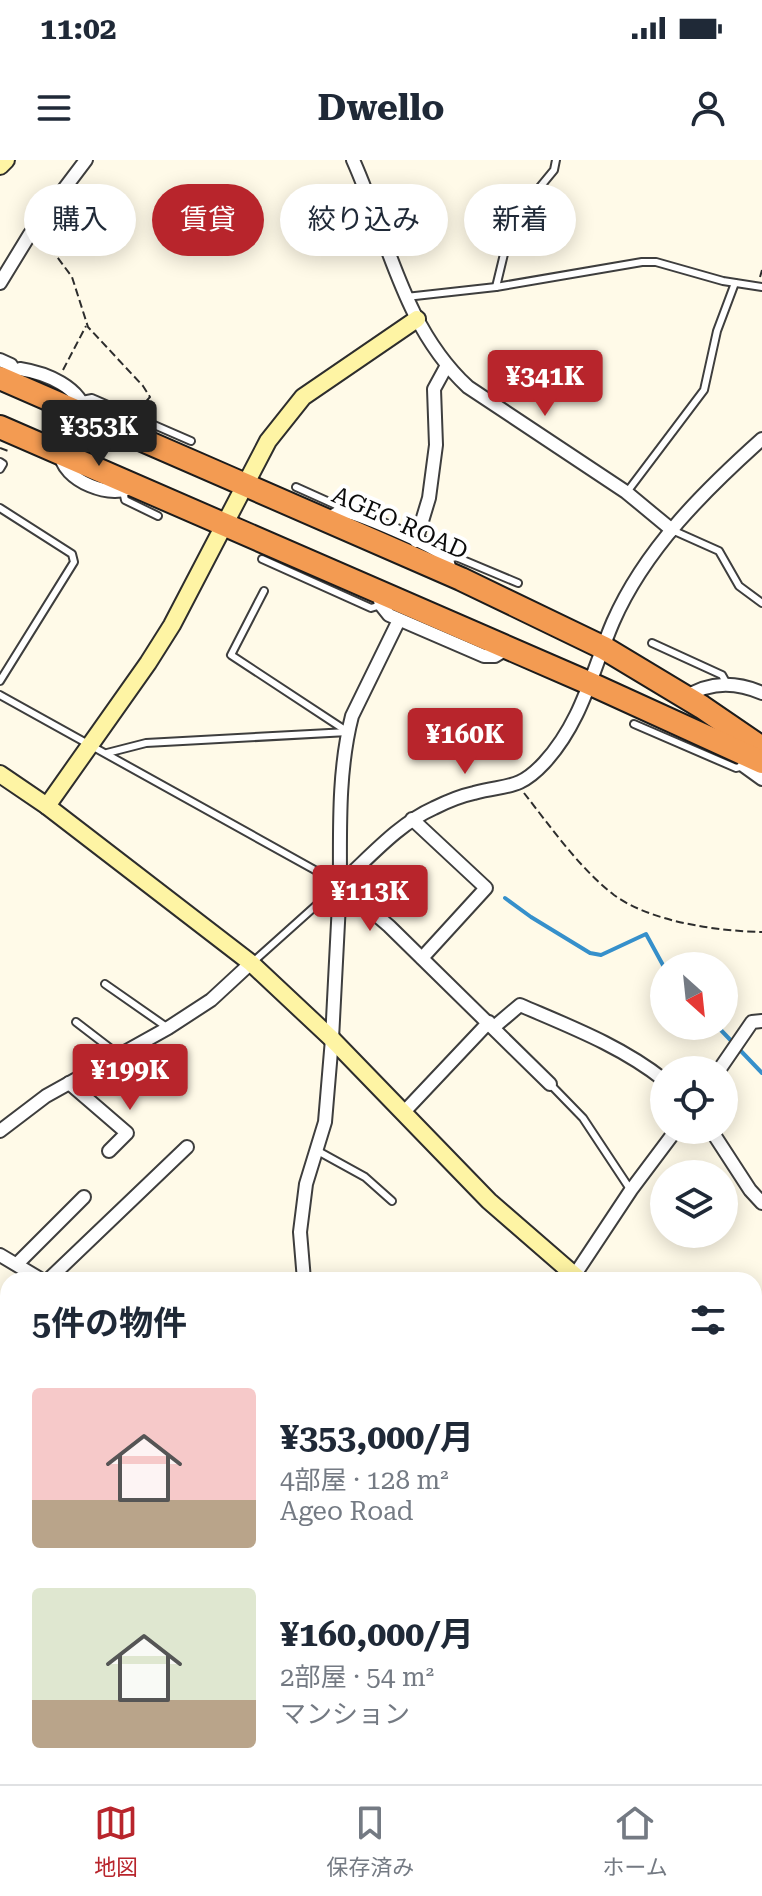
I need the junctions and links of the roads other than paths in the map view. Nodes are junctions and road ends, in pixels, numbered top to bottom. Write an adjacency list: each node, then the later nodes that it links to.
1 (6, 160): 5 (street)
2 (86, 160): 6 (street)
3 (353, 160): 10 (street)
4 (556, 160): 8 (lane)
5 (0, 166)
6 (0, 283)
7 (735, 283): 8 (lane); 9 (lane); 25 (lane)
8 (496, 287): 10 (lane)
9 (762, 287)
10 (406, 297): 11 (street)
11 (417, 319): 12 (street); 22 (street)
12 (446, 367): 25 (street); 31 (street)
13 (4, 372): 14 (highway, AGEO ROAD); 14 (street)
14 (84, 408): 18 (lane); 22 (highway, AGEO ROAD)
15 (0, 427): 19 (highway)
16 (0, 435): 19 (street)
17 (762, 439): 30 (street)
18 (191, 441)
19 (61, 456): 24 (highway)
20 (0, 462): 21 (lane)
21 (0, 469)
22 (244, 484): 27 (highway, AGEO ROAD); 29 (street)
23 (296, 487): 27 (lane)
24 (129, 488): 28 (lane); 29 (highway)
25 (626, 492): 30 (street)
26 (0, 508): 42 (lane)
27 (333, 515): 31 (street); 33 (highway, AGEO ROAD)
28 (158, 516)
29 (224, 524): 36 (highway); 50 (street)
30 (672, 530): 37 (lane); 41 (street)
31 (416, 541): 33 (street)
32 (262, 559): 36 (lane)
33 (448, 566): 34 (lane); 41 (highway, AGEO ROAD)
34 (518, 583)
35 (264, 591): 49 (lane)
36 (380, 598): 38 (street); 40 (highway)
37 (762, 603)
38 (399, 620): 40 (street); 49 (street)
39 (652, 643): 44 (lane)
40 (508, 648): 43 (highway)
41 (604, 648): 43 (street); 47 (highway, AGEO ROAD)
42 (0, 681)
43 (591, 684): 52 (highway); 56 (street)
44 (727, 684): 45 (street); 47 (street)
45 (762, 693)
46 (0, 695): 50 (lane)
47 (686, 697): 52 (highway, AGEO ROAD)
48 (634, 724): 52 (lane)
49 (348, 732): 51 (lane); 57 (street)
50 (91, 744): 51 (lane); 55 (street)
51 (107, 753): 57 (lane)
52 (754, 758): 54 (street)
53 (0, 774): 55 (street)
54 (762, 779)
55 (47, 806): 59 (street)
56 (412, 819): 57 (street); 58 (street)
57 (340, 884): 58 (street); 59 (lane); 65 (street)
58 (422, 958): 63 (street)
59 (251, 963): 64 (street); 65 (street)
60 (105, 984): 64 (lane)
61 (762, 1021): 67 (street)
62 (76, 1022): 66 (lane)
63 (492, 1024): 68 (street); 70 (street); 71 (street)
64 (168, 1028): 66 (street)
65 (332, 1039): 71 (street); 76 (street)
66 (119, 1055): 69 (street)
67 (729, 1056)
68 (650, 1069)
69 (69, 1083): 72 (street); 77 (street)
70 (550, 1084): 78 (lane)
71 (404, 1112): 87 (street)
72 (0, 1131)
73 (666, 1144): 78 (street)
74 (720, 1144): 81 (street)
75 (187, 1147): 85 (street)
76 (316, 1150): 80 (lane); 86 (street)
77 (109, 1151)
78 (631, 1190): 88 (street)
79 (84, 1197): 83 (street)
80 (392, 1201)
81 (762, 1203)
82 (0, 1255): 83 (street)
83 (17, 1264): 84 (street)
84 (30, 1272)
85 (56, 1272)
86 (303, 1272)
87 (570, 1272)
88 (581, 1272)

